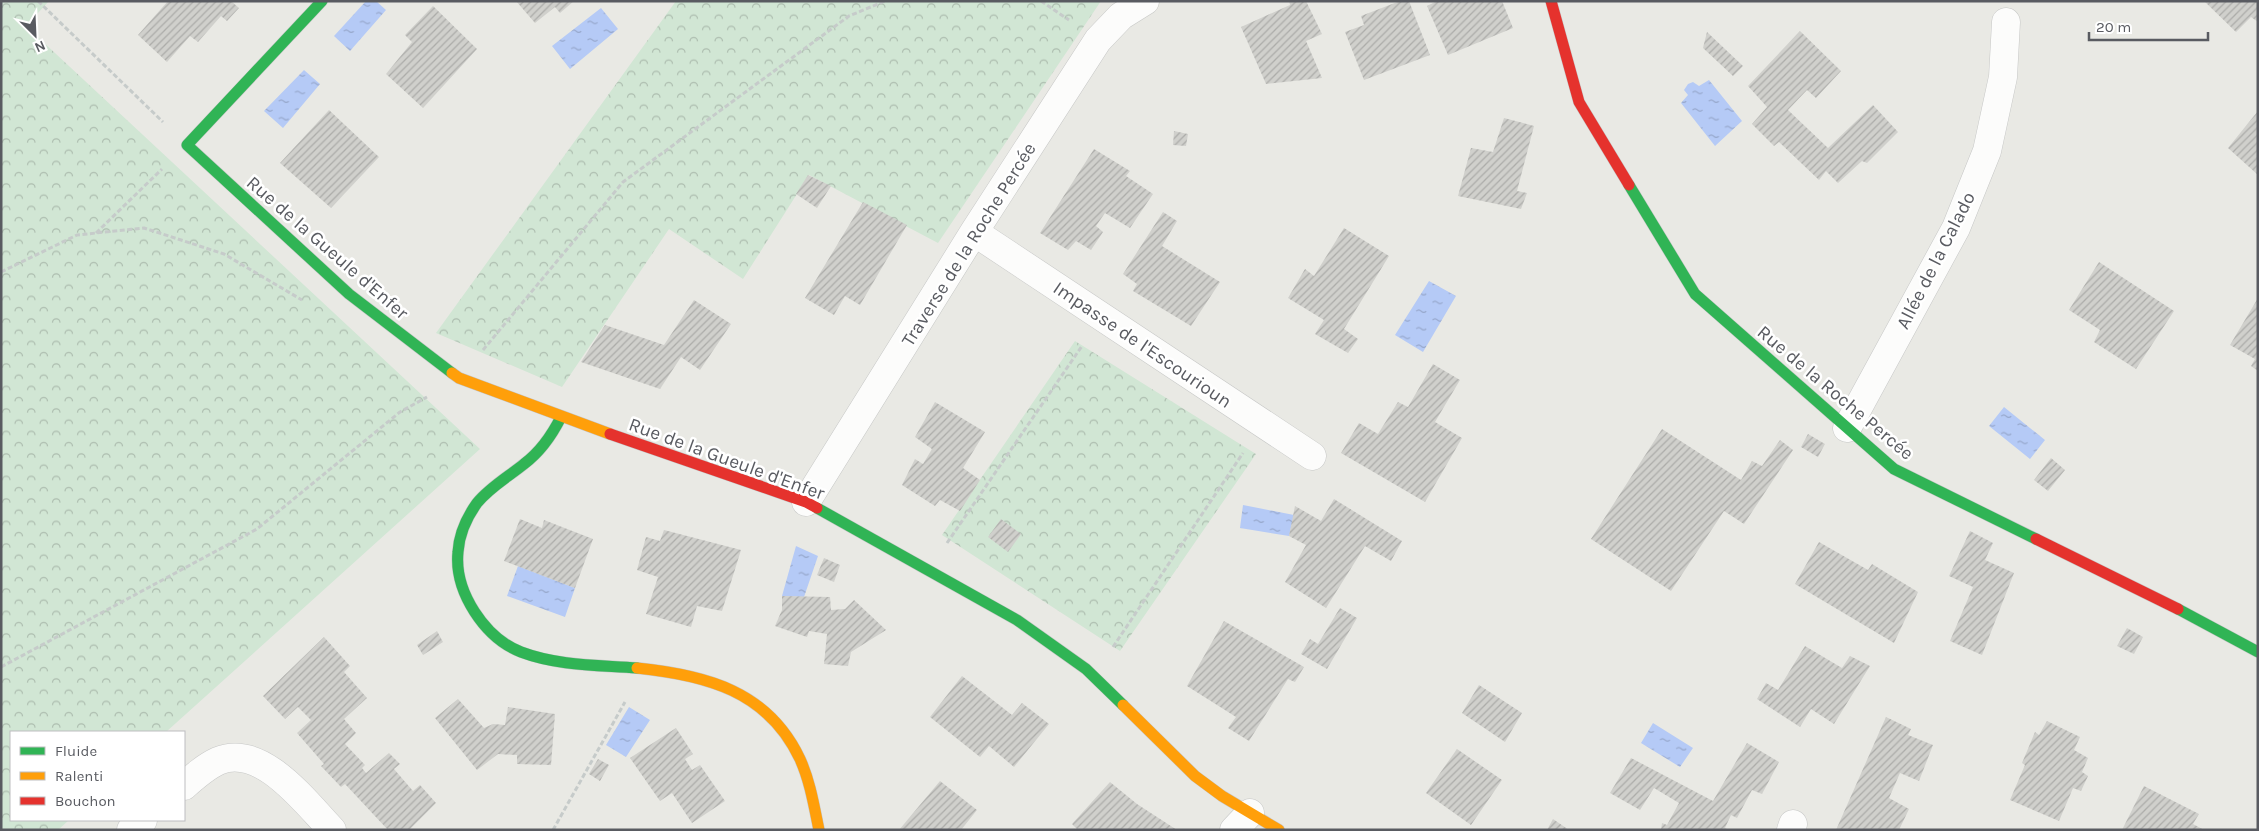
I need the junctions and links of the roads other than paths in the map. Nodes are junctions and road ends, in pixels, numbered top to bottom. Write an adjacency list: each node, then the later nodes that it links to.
1 (322, 1): 6 (street, Rue de la Gueule d'Enfer)
2 (1145, 1): 5 (street, Traverse de la Roche Percée)
3 (1551, 1): 7 (street, Rue de la Roche Percée)
4 (2006, 22): 7 (street, Allée de la Calado)
5 (974, 232): 8 (street, Impasse de l'Escourioun); 9 (street, Traverse de la Roche Percée)
6 (560, 417): 9 (street, Rue de la Gueule d'Enfer); 16 (street)
7 (1847, 428): 10 (street, Rue de la Roche Percée)
8 (1312, 456)
9 (806, 502): 13 (street, Rue de la Gueule d'Enfer)
10 (2258, 652)
11 (185, 785): 15 (street)
12 (142, 821): 14 (street)
13 (1242, 821): 17 (street, Rue de la Gueule d'Enfer)
14 (131, 830)
15 (332, 830)
16 (818, 830)
17 (1279, 830)

